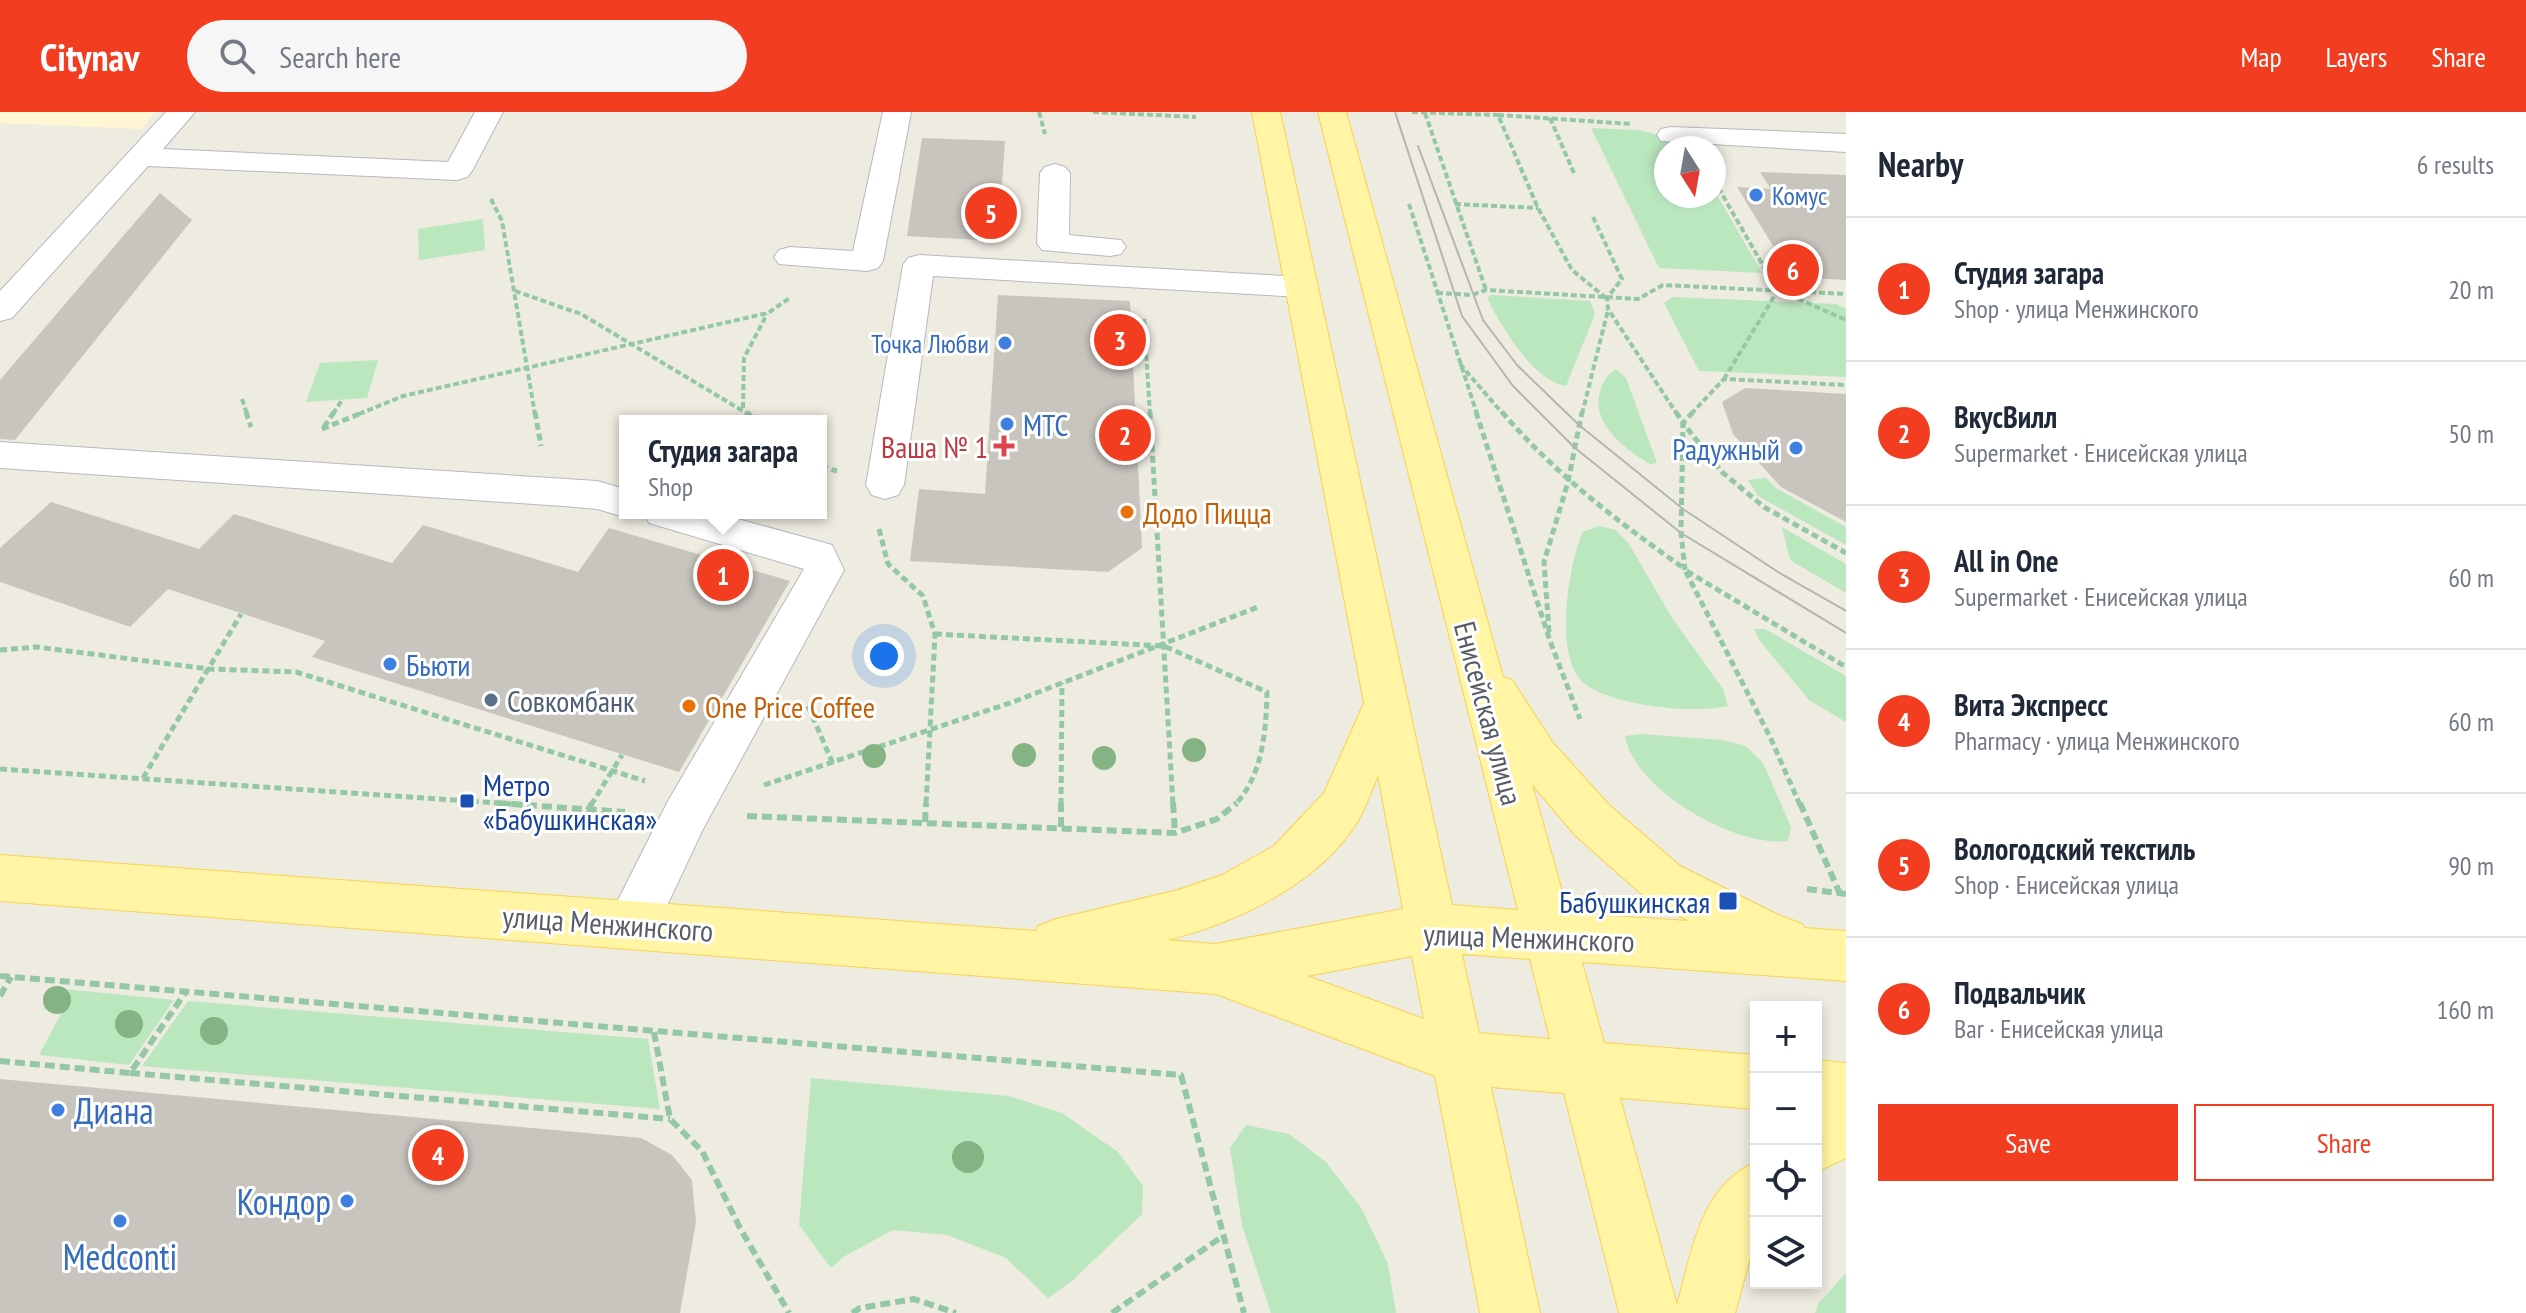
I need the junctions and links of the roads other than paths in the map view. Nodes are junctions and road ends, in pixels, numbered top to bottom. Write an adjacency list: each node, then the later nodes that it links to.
1 (170, 112): 2 (lane)
2 (181, 112): 11 (lane)
3 (489, 112): 12 (lane)
4 (897, 112): 16 (lane)
5 (1266, 112): 18 (main road)
6 (1332, 112): 24 (main road, Енисейская улица)
7 (1714, 112): 9 (lane)
8 (1671, 135): 9 (lane)
9 (1730, 138): 10 (lane)
10 (1846, 143)
11 (139, 157): 12 (lane); 19 (lane)
12 (265, 162): 14 (lane)
13 (1055, 173): 18 (lane)
14 (248, 186)
15 (800, 258): 16 (lane)
16 (867, 261): 17 (lane)
17 (919, 265): 18 (lane); 21 (lane)
18 (1299, 273): 25 (main road)
19 (0, 311)
20 (0, 455): 22 (lane)
21 (885, 485)
22 (619, 501)
23 (685, 519): 27 (lane)
24 (1473, 655): 29 (main road, Енисейская улица); 31 (main road)
25 (1387, 701): 28 (main road); 30 (main road)
26 (0, 878): 27 (main road, улица Менжинского)
27 (632, 925): 30 (main road, улица Менжинского)
28 (1431, 928): 29 (main road, улица Менжинского); 32 (main road, улица Менжинского); 33 (main road)
29 (1550, 936): 31 (main road, улица Менжинского); 34 (main road, Енисейская улица)
30 (1006, 954): 32 (main road, улица Менжинского)
31 (1835, 955)
32 (1215, 969): 33 (main road, улица Менжинского)
33 (1459, 1058): 34 (main road, улица Менжинского); 41 (main road)
34 (1585, 1068): 35 (main road, улица Менжинского); 42 (main road, Енисейская улица)
35 (1750, 1082)
36 (1822, 1088): 37 (main road)
37 (1846, 1090)
38 (1846, 1128): 39 (main road)
39 (1822, 1141)
40 (1750, 1198): 43 (main road)
41 (1510, 1313)
42 (1649, 1313)
43 (1705, 1313)

